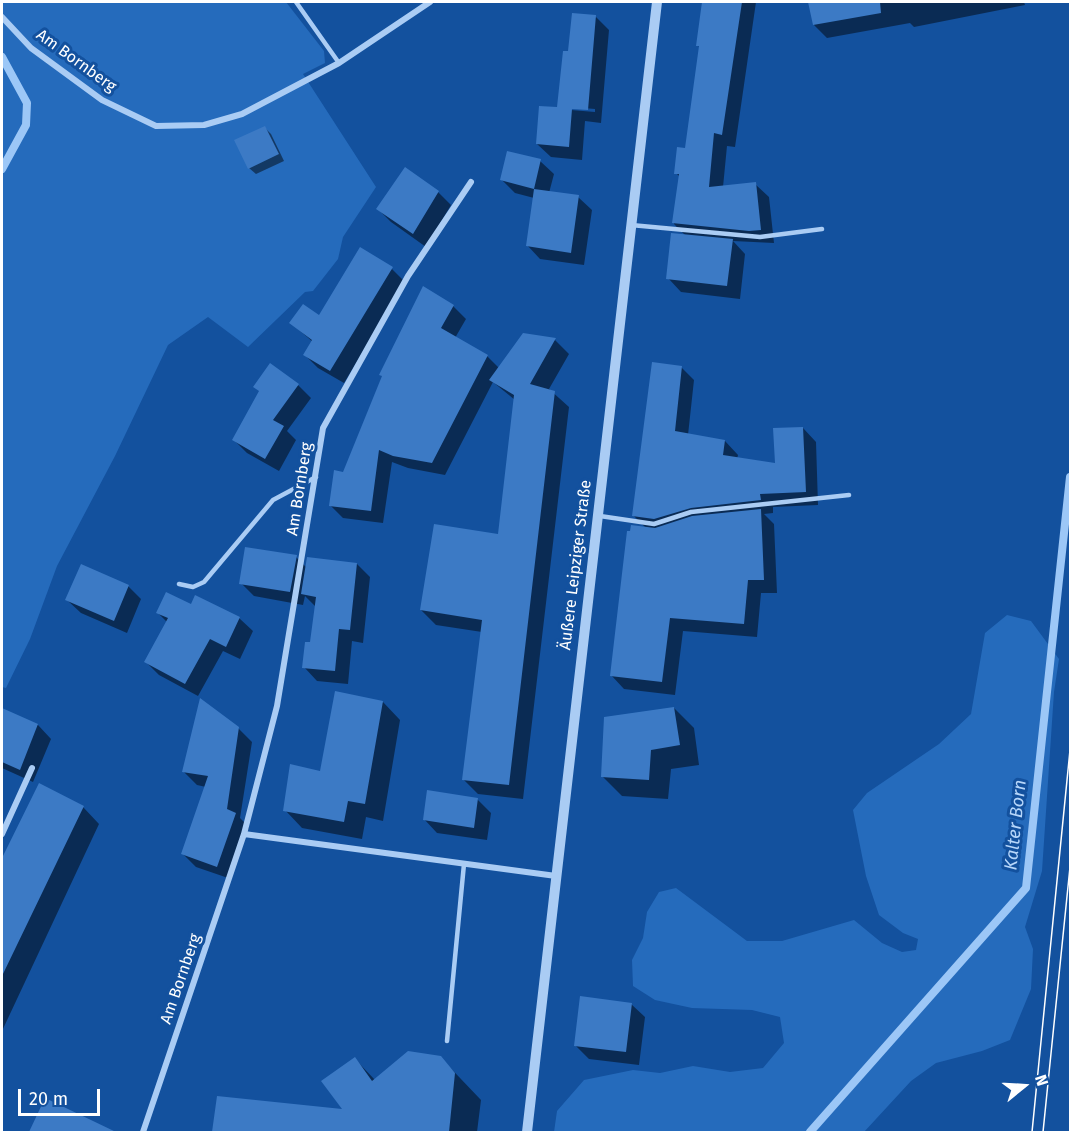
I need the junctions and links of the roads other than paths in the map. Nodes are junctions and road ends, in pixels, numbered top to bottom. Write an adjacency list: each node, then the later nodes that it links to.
1 (296, 2): 5 (lane)
2 (430, 2): 5 (street, Am Bornberg)
3 (657, 2): 7 (street, Äußere Leipziger Straße)
4 (2, 17): 5 (street, Am Bornberg)
5 (339, 63)
6 (471, 182): 9 (street, Am Bornberg)
7 (631, 225): 8 (lane); 11 (street, Äußere Leipziger Straße)
8 (822, 229)
9 (316, 477): 12 (lane); 15 (street, Am Bornberg)
10 (849, 495): 11 (lane)
11 (597, 516): 17 (street, Äußere Leipziger Straße)
12 (179, 584)
13 (32, 768): 14 (street)
14 (2, 834)
15 (244, 834): 16 (street); 19 (street, Am Bornberg)
16 (464, 864): 17 (street); 18 (lane)
17 (556, 876): 20 (street, Äußere Leipziger Straße)
18 (447, 1041)
19 (143, 1132)
20 (527, 1132)

